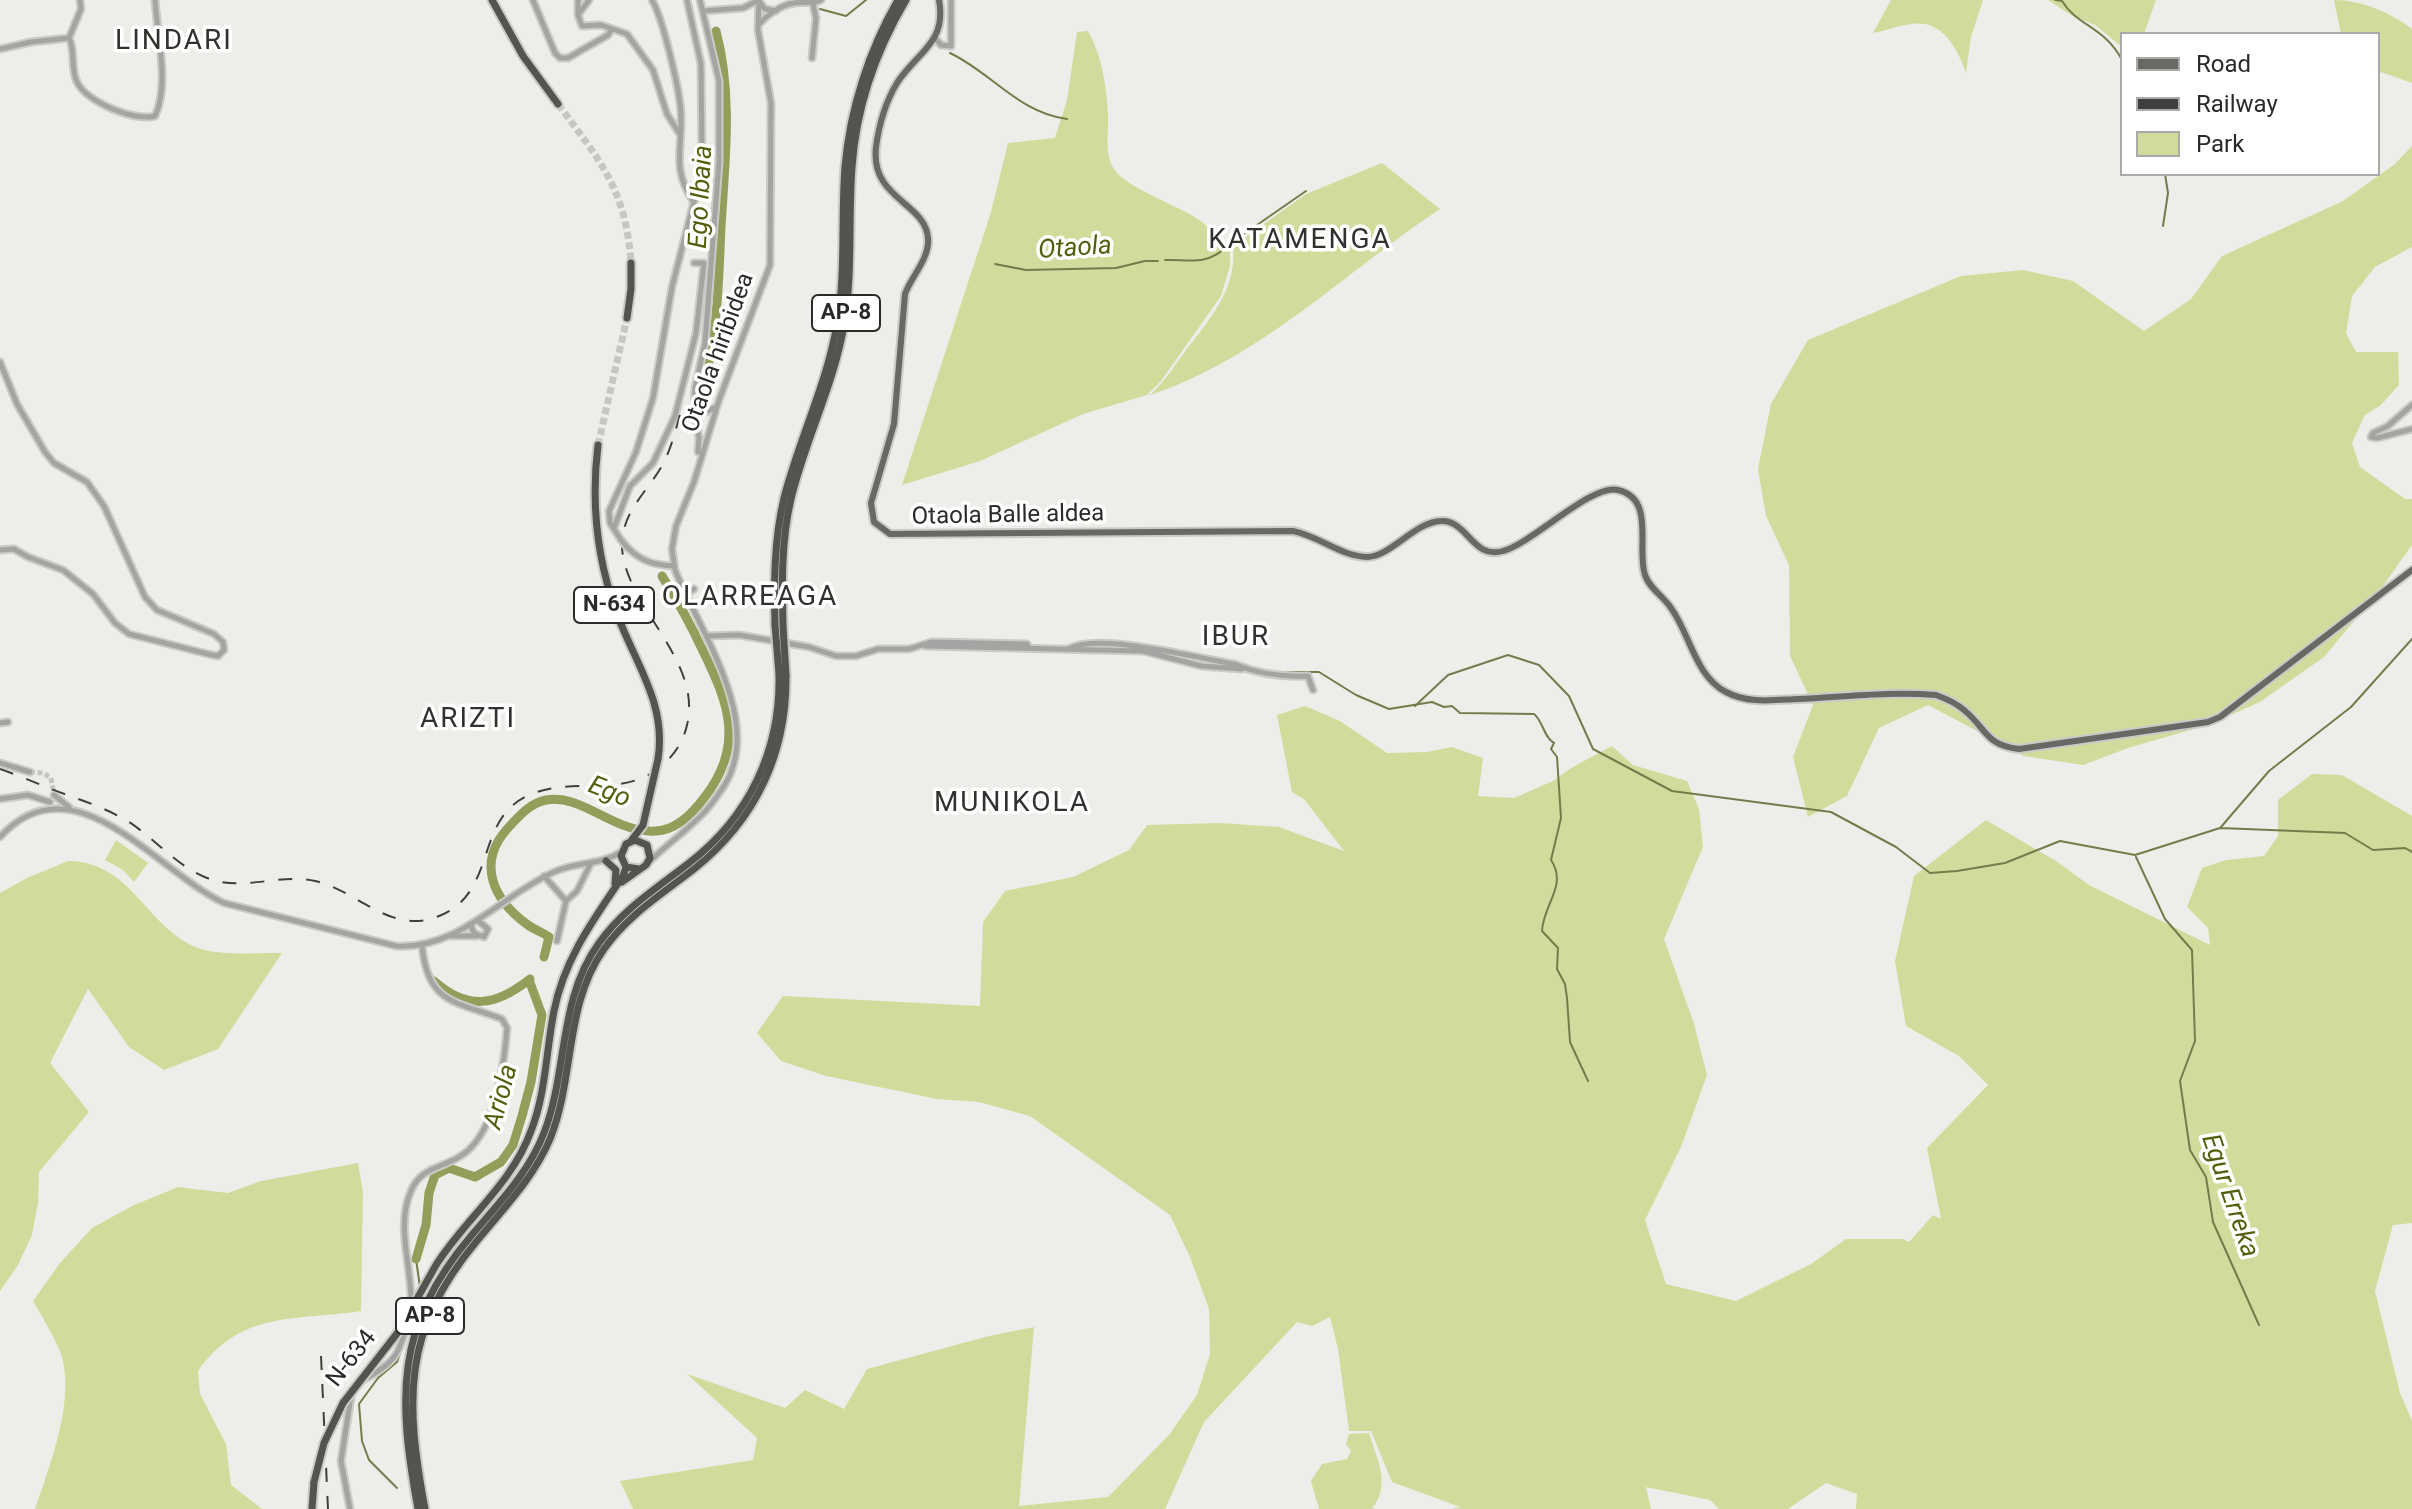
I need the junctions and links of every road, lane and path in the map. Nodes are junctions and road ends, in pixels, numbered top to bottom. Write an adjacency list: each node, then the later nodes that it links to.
1 (80, 0): 25 (street)
2 (155, 0): 25 (street)
3 (492, 0): 30 (highway)
4 (533, 0): 24 (street)
5 (578, 0): 22 (street)
6 (589, 0): 22 (street)
7 (652, 0): 31 (street)
8 (687, 0): 35 (street)
9 (698, 0): 18 (street); 27 (street)
10 (759, 0): 17 (street); 19 (street); 20 (street, Otaola hiribidea)
11 (821, 0): 16 (street)
12 (898, 0): 53 (highway, AP-8)
13 (906, 0): 53 (highway, AP-8)
14 (939, 0): 26 (main road)
15 (951, 0): 26 (street, Otaola Balle aldea)
16 (813, 4): 19 (street); 29 (street)
17 (743, 8): 18 (street); 20 (street)
18 (703, 11): 27 (street)
19 (777, 11): 21 (street)
20 (757, 13): 21 (street); 23 (street, Otaola hiribidea)
21 (770, 14): 23 (street)
22 (578, 15): 24 (street)
23 (758, 26): 43 (street, Otaola hiribidea)
24 (612, 29): 32 (street)
25 (69, 38): 28 (street)
26 (935, 38): 50 (main road, Otaola Balle aldea)
27 (709, 42): 41 (street)
28 (0, 49)
29 (812, 58)
30 (558, 104)
31 (682, 114): 32 (street); 33 (street)
32 (672, 121): 33 (street)
33 (680, 135): 34 (street)
34 (682, 183): 35 (street); 36 (street)
35 (697, 186): 36 (street)
36 (693, 202): 47 (street)
37 (631, 263): 39 (highway)
38 (694, 263): 47 (street)
39 (627, 318)
40 (0, 362): 48 (street)
41 (694, 402): 43 (street); 46 (street)
42 (2412, 405): 44 (street)
43 (717, 406): 46 (street, Otaola hiribidea)
44 (2412, 429)
45 (598, 445): 65 (highway, N-634, bridge)
46 (691, 488): 49 (street, Otaola hiribidea)
47 (612, 518): 49 (street, bridge)
48 (0, 550)
49 (674, 568): 52 (street)
50 (2412, 570)
51 (694, 589): 52 (street)
52 (685, 595): 54 (street)
53 (779, 626): 87 (highway, AP-8, bridge)
54 (705, 636): 55 (street); 69 (street)
55 (1313, 690)
56 (8, 722): 57 (street)
57 (0, 723)
58 (0, 763): 59 (street)
59 (30, 772)
60 (55, 795): 62 (street); 63 (street); 64 (street)
61 (0, 799): 62 (street)
62 (50, 802): 63 (street)
63 (43, 810): 64 (street); 66 (street)
64 (77, 811): 86 (street)
65 (642, 830): 67 (highway); 68 (highway)
66 (0, 837)
67 (631, 841): 68 (highway); 70 (highway)
68 (648, 847): 69 (street); 73 (highway)
69 (662, 848): 73 (street)
70 (622, 852): 71 (street); 74 (highway)
71 (605, 860): 72 (street); 74 (street); 78 (highway)
72 (591, 862): 76 (street); 79 (street)
73 (649, 862): 75 (highway)
74 (625, 865): 75 (highway); 77 (highway)
75 (639, 869): 77 (highway)
76 (544, 876): 79 (street); 80 (street)
77 (617, 885): 78 (highway, N-634)
78 (608, 897): 88 (highway, N-634, bridge)
79 (566, 901): 85 (street)
80 (492, 910): 81 (street); 82 (street)
81 (474, 922): 82 (street); 83 (street); 84 (street)
82 (488, 929): 84 (street)
83 (450, 935): 84 (street); 86 (street)
84 (478, 936)
85 (557, 941)
86 (422, 946): 89 (street)
87 (572, 1014): 90 (highway, AP-8); 91 (highway, AP-8)
88 (312, 1509)
89 (350, 1509)
90 (418, 1509)
91 (425, 1509)

